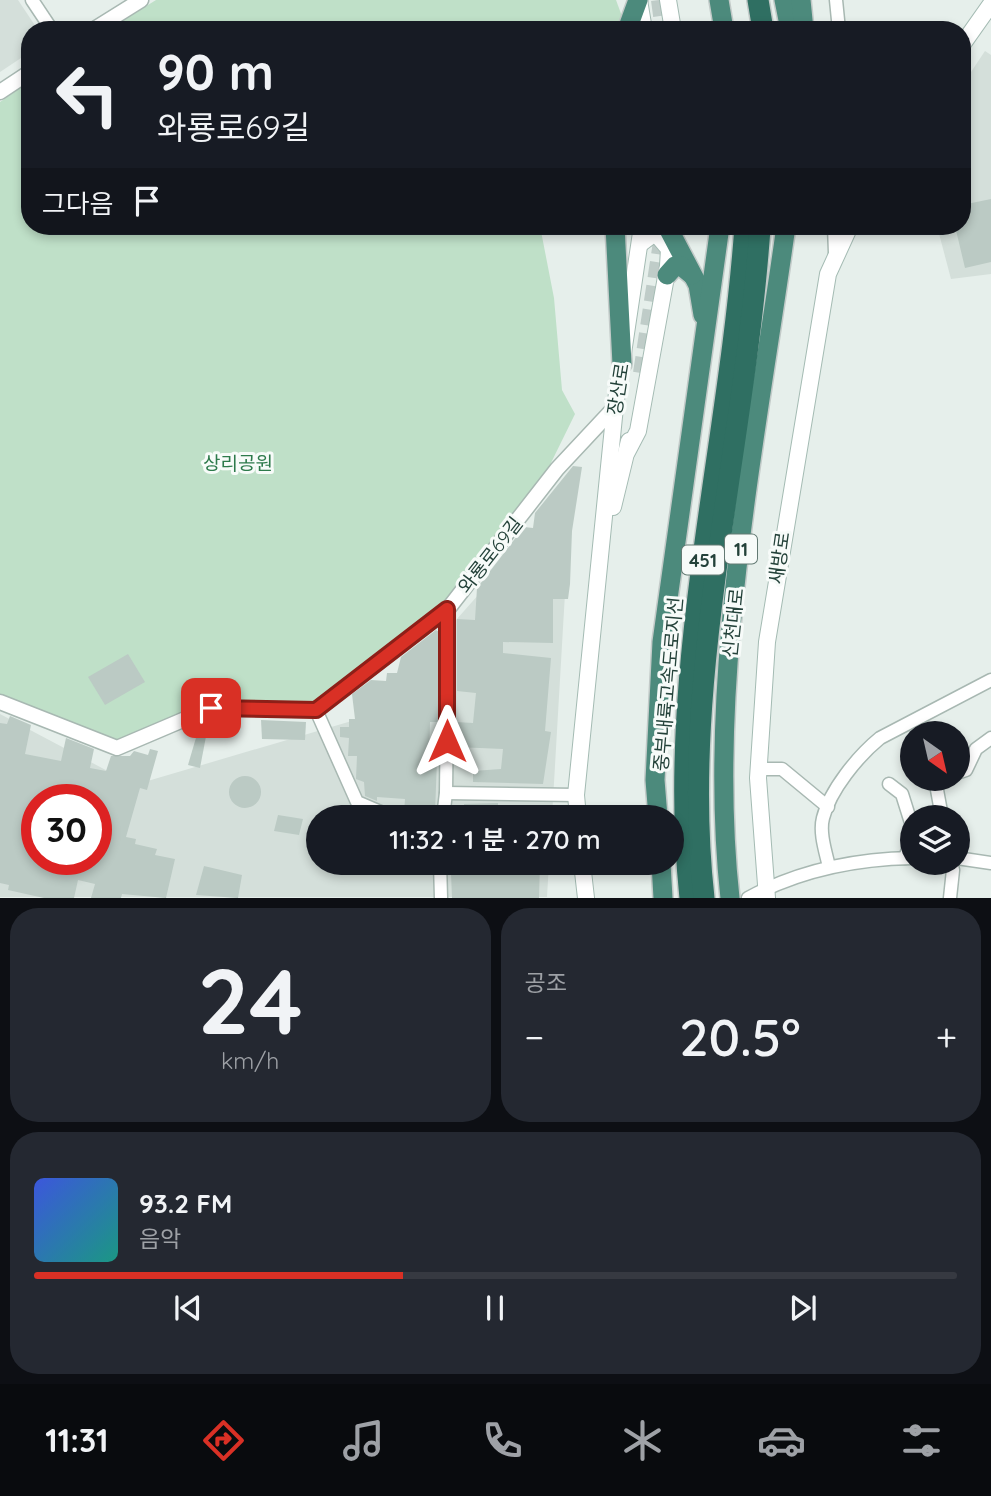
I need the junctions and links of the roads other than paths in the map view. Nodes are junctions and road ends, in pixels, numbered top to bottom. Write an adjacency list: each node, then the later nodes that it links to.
1 (32, 0): 12 (street)
2 (141, 0): 13 (street)
3 (639, 0): 14 (highway); 15 (main road)
4 (668, 0): 16 (main road)
5 (719, 0): 17 (highway)
6 (747, 0): 18 (highway)
7 (758, 0): 19 (highway)
8 (784, 0): 20 (highway)
9 (801, 0): 21 (highway)
10 (836, 0): 22 (street)
11 (991, 4): 23 (main road)
12 (46, 21)
13 (107, 21)
14 (631, 21)
15 (642, 21)
16 (672, 21)
17 (722, 21)
18 (748, 21)
19 (762, 21)
20 (788, 21)
21 (803, 21)
22 (838, 21)
23 (971, 32)
24 (21, 78): 25 (street)
25 (0, 92)
26 (615, 235): 40 (highway)
27 (641, 235): 35 (main road, 장산로)
28 (672, 235): 38 (highway)
29 (719, 235): 39 (highway)
30 (745, 235): 72 (highway, 중부내륙고속도로지선 / 451)
31 (759, 235): 72 (highway, 중부내륙고속도로지선 / 451)
32 (785, 235): 76 (highway, 신천대로 / 11)
33 (835, 235): 36 (street)
34 (846, 235): 36 (main road, 새방로)
35 (640, 244): 37 (main road); 40 (main road, 장산로)
36 (833, 262): 53 (main road, 새방로)
37 (667, 275): 38 (highway); 43 (main road)
38 (692, 275): 39 (highway)
39 (706, 337): 60 (highway)
40 (622, 364): 41 (main road, 장산로)
41 (615, 407): 44 (main road, 장산로); 45 (street, 와룡로69길)
42 (631, 427): 43 (main road, 장산로)
43 (627, 452): 44 (main road, 장산로)
44 (601, 554): 56 (main road, 장산로)
45 (447, 609): 48 (street, 와룡로69길); 55 (street)
46 (991, 680): 49 (street)
47 (0, 702): 48 (street)
48 (316, 710): 57 (street)
49 (922, 721)
50 (900, 732): 62 (street)
51 (991, 738): 52 (street)
52 (970, 762)
53 (758, 769): 62 (street); 71 (main road, 새방로)
54 (889, 784): 61 (street)
55 (446, 793): 56 (street); 58 (street)
56 (576, 795): 59 (main road, 장산로)
57 (364, 805)
58 (444, 805)
59 (577, 805)
60 (656, 805)
61 (905, 805)
62 (828, 807): 66 (street)
63 (900, 859): 66 (street)
64 (970, 860): 65 (street)
65 (991, 863)
66 (829, 867): 71 (street)
67 (440, 875): 73 (street)
68 (583, 875): 74 (main road)
69 (662, 875): 75 (highway)
70 (952, 875): 78 (street)
71 (766, 893): 77 (street)
72 (697, 897)
73 (440, 898)
74 (586, 898)
75 (663, 898)
76 (730, 898)
77 (748, 898)
78 (950, 898)

